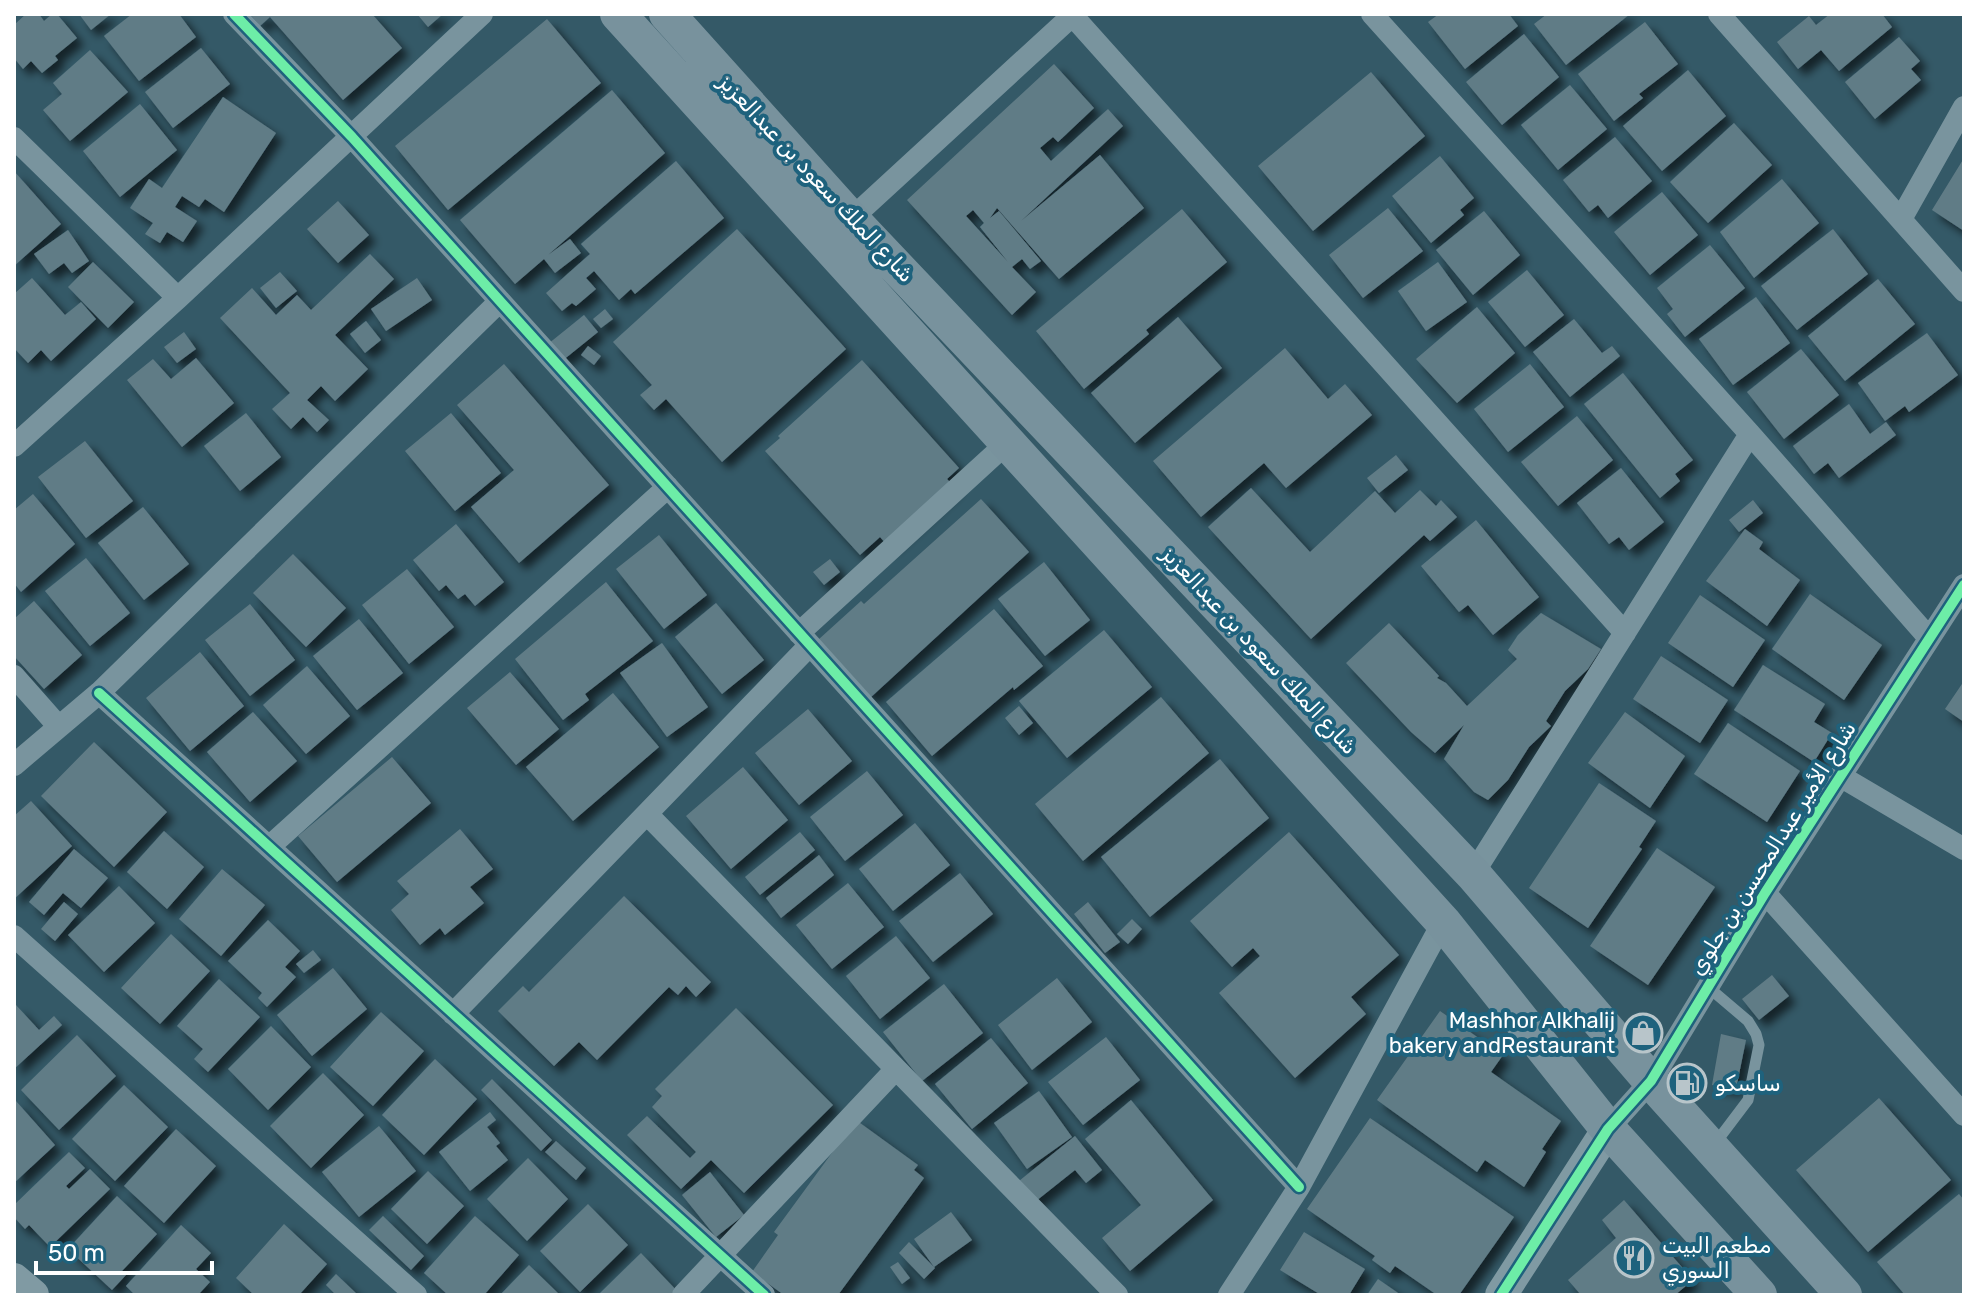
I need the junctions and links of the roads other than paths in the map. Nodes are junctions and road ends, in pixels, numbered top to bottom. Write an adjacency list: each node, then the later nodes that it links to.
1 (234, 14): 9 (street)
2 (482, 14): 9 (street)
3 (618, 14): 17 (main road, شارع الملك سعود بن عبدالعزيز)
4 (667, 14): 11 (main road, شارع الملك سعود بن عبدالعزيز)
5 (1372, 14): 16 (street)
6 (1719, 14): 12 (street)
7 (1072, 15): 11 (street); 21 (street)
8 (1964, 107): 12 (street)
9 (352, 137): 14 (street); 15 (street)
10 (14, 138): 14 (street)
11 (851, 219): 32 (main road, شارع الملك سعود بن عبدالعزيز)
12 (1901, 219): 13 (street)
13 (1964, 291)
14 (178, 298): 18 (street)
15 (500, 301): 19 (street); 25 (street)
16 (1750, 434): 21 (street); 22 (street)
17 (1007, 443): 23 (street); 34 (main road, شارع الملك سعود بن عبدالعزيز)
18 (14, 446)
19 (668, 487): 23 (street); 30 (street)
20 (1964, 585): 22 (street, شارع الأمير عبدالمحسن بن جلوي)
21 (1625, 633): 32 (street)
22 (1929, 638): 28 (street, شارع الأمير عبدالمحسن بن جلوي)
23 (805, 639): 29 (street); 43 (street)
24 (14, 676): 26 (street)
25 (99, 693): 26 (street); 30 (street)
26 (59, 727): 27 (street)
27 (14, 765)
28 (1840, 776): 31 (street); 33 (street, شارع الأمير عبدالمحسن بن جلوي)
29 (647, 814): 37 (street); 38 (street)
30 (269, 847): 37 (street)
31 (1964, 849)
32 (1473, 874): 39 (main road, شارع الملك سعود بن عبدالعزيز)
33 (1765, 893): 36 (street, شارع الأمير عبدالمحسن بن جلوي); 40 (street)
34 (1443, 922): 41 (main road, شارع الملك سعود بن عبدالعزيز); 43 (street)
35 (14, 936): 47 (street)
36 (1708, 987): 39 (street, شارع الأمير عبدالمحسن بن جلوي); 42 (lane)
37 (453, 1014): 44 (street)
38 (896, 1069): 44 (street); 50 (street)
39 (1651, 1081): 41 (street, شارع الأمير عبدالمحسن بن جلوي); 42 (main road, شارع الملك سعود بن عبدالعزيز)
40 (1961, 1106)
41 (1608, 1129): 52 (street); 53 (main road, شارع الملك سعود بن عبدالعزيز)
42 (1712, 1148): 54 (main road, شارع الملك سعود بن عبدالعزيز)
43 (1299, 1187): 51 (street)
44 (720, 1255): 48 (street); 49 (street)
45 (14, 1279): 46 (street)
46 (33, 1295)
47 (416, 1295)
48 (683, 1295)
49 (764, 1295)
50 (1117, 1295)
51 (1229, 1295)
52 (1501, 1295)
53 (1759, 1295)
54 (1844, 1295)

